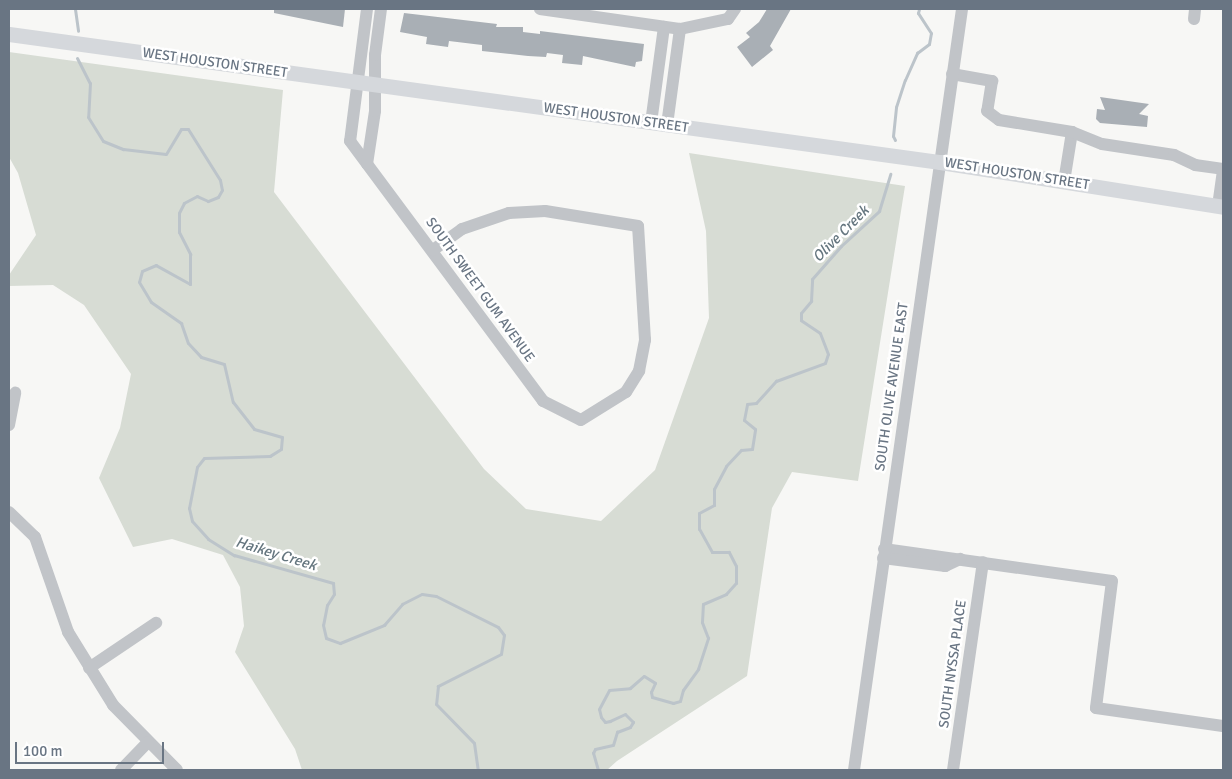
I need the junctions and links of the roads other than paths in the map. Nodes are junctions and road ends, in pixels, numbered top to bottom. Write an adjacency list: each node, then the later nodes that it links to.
1 (366, 9): 10 (street, SOUTH SWEET GUM AVENUE)
2 (381, 9): 11 (street)
3 (540, 9): 6 (street)
4 (736, 9): 7 (street)
5 (962, 9): 9 (street, SOUTH OLIVE AVENUE EAST)
6 (664, 27): 7 (street); 12 (street)
7 (680, 29): 13 (street)
8 (9, 34): 10 (main road, WEST HOUSTON STREET)
9 (952, 74): 14 (street); 15 (street, SOUTH OLIVE AVENUE EAST)
10 (356, 83): 11 (main road, WEST HOUSTON STREET); 16 (street, SOUTH SWEET GUM AVENUE)
11 (374, 85): 12 (main road, WEST HOUSTON STREET); 16 (street)
12 (651, 123): 13 (main road, WEST HOUSTON STREET)
13 (667, 125): 15 (main road, WEST HOUSTON STREET)
14 (1072, 132): 17 (street); 18 (street)
15 (940, 162): 18 (main road, WEST HOUSTON STREET); 24 (street, SOUTH OLIVE AVENUE EAST)
16 (367, 164): 20 (street, SOUTH SWEET GUM AVENUE)
17 (1223, 169): 19 (street)
18 (1064, 182): 19 (main road, WEST HOUSTON STREET)
19 (1221, 206)
20 (433, 250): 20 (street, SOUTH SWEET GUM AVENUE)
21 (15, 393): 22 (street)
22 (9, 426)
23 (9, 512): 27 (street)
24 (884, 553): 25 (street); 32 (street, SOUTH OLIVE AVENUE EAST)
25 (983, 562): 28 (street); 33 (street, SOUTH NYSSA PLACE)
26 (156, 623): 27 (street)
27 (89, 668): 29 (street)
28 (1223, 726)
29 (148, 742): 30 (street); 31 (street)
30 (121, 770)
31 (176, 770)
32 (854, 770)
33 (953, 770)

